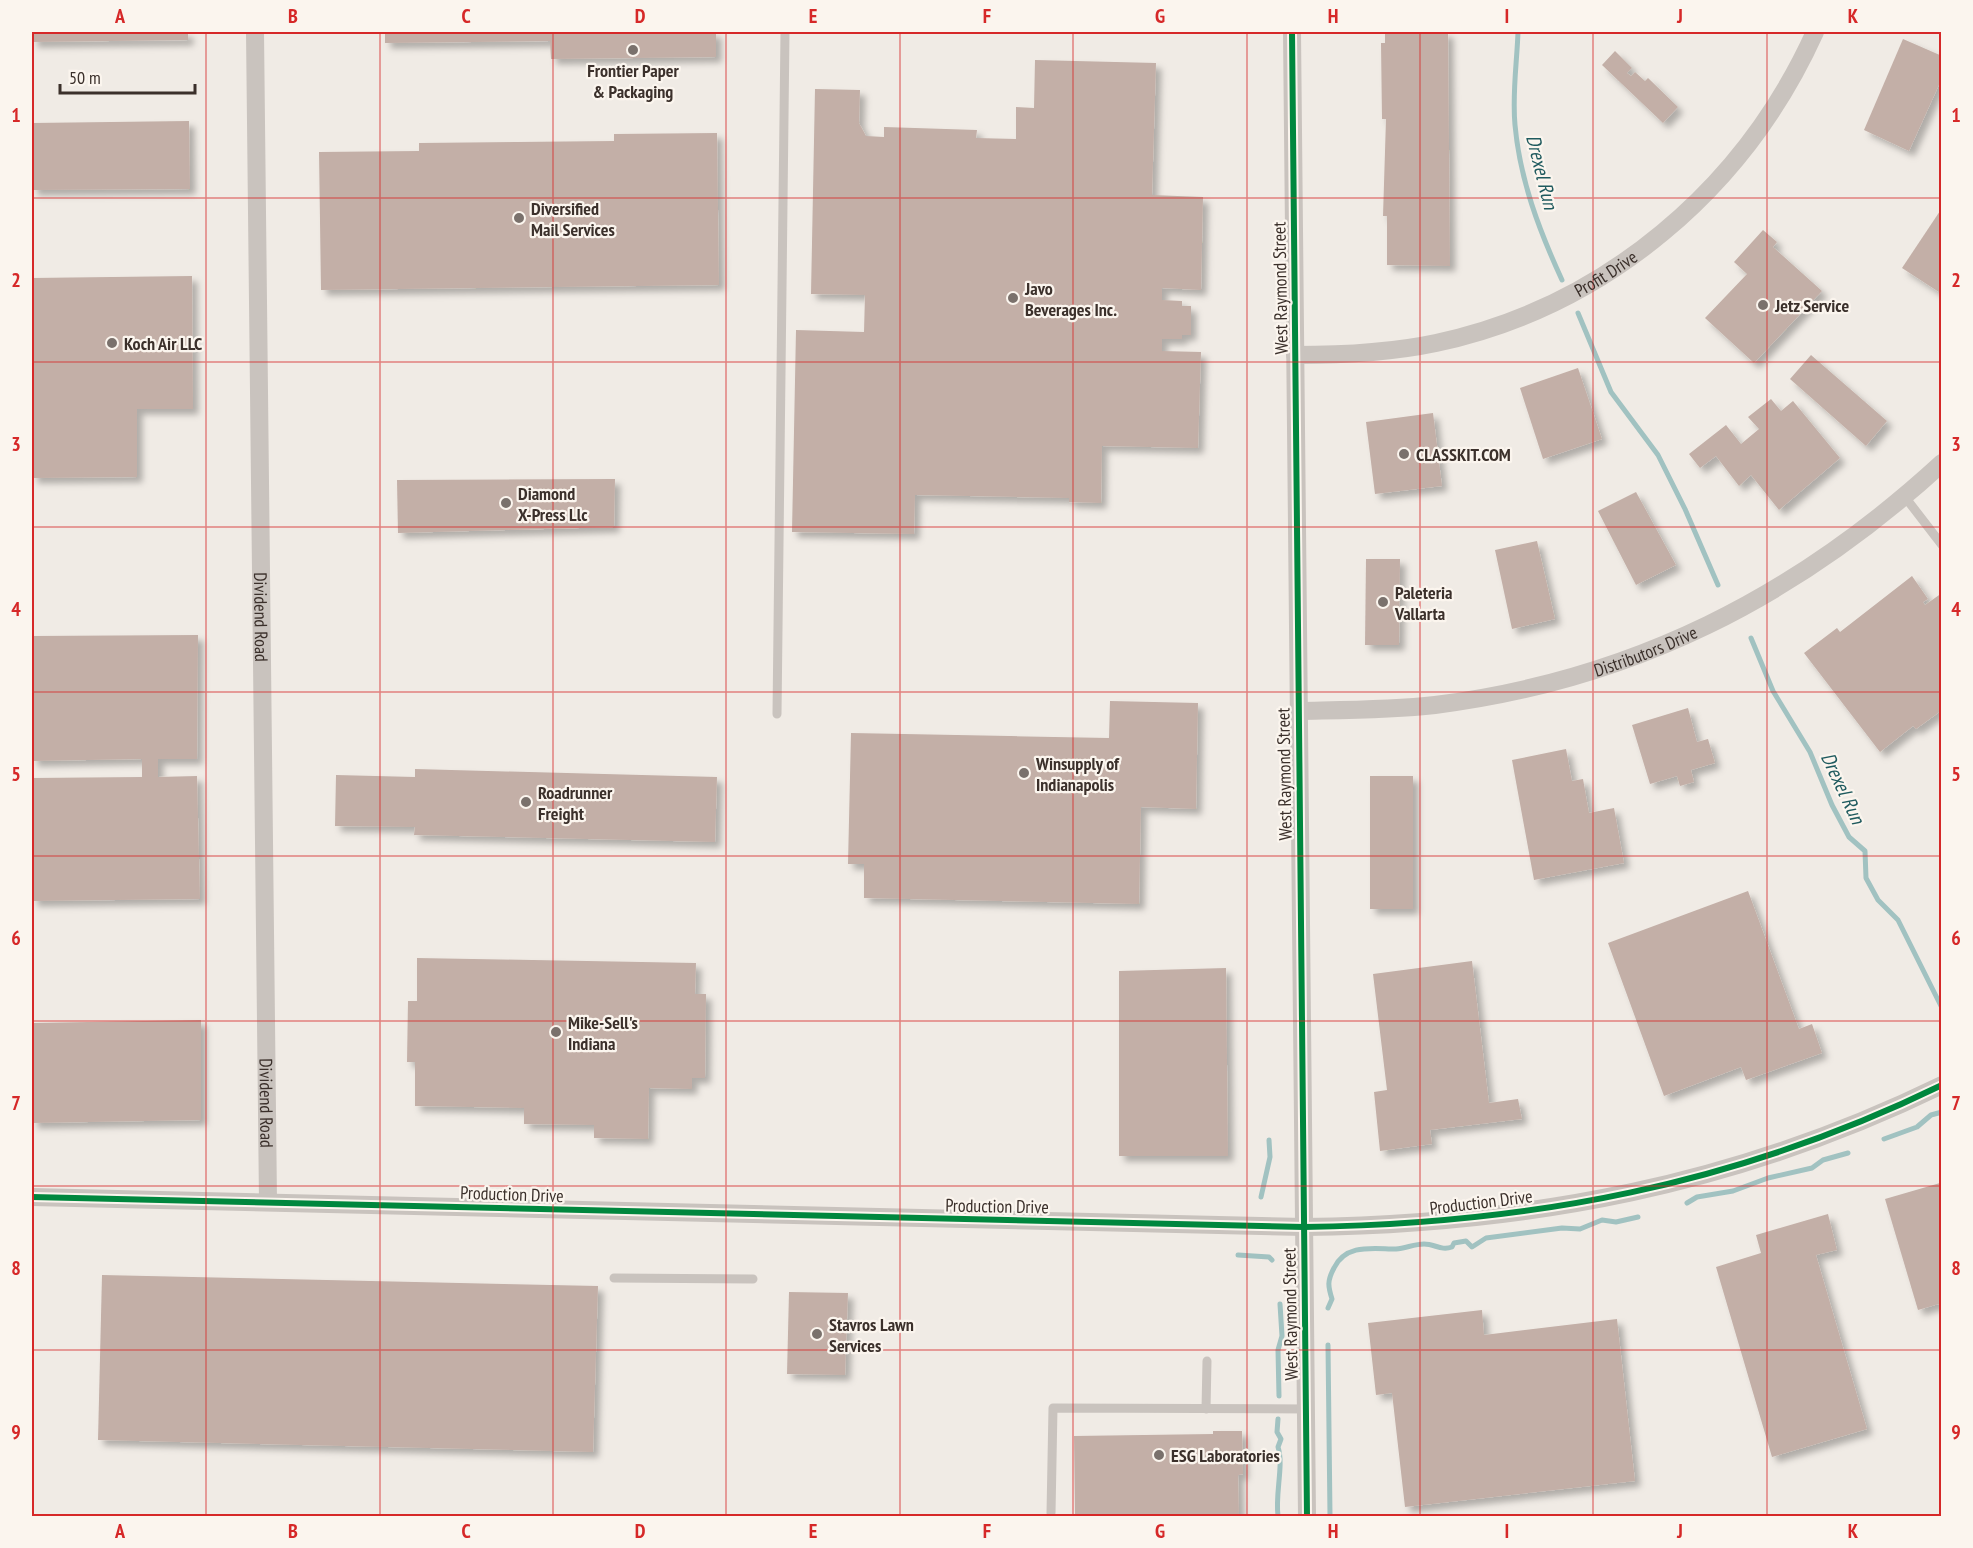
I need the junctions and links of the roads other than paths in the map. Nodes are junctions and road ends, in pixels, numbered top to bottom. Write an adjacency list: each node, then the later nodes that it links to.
1 (255, 32): 13 (street, Dividend Road)
2 (786, 32): 10 (lane)
3 (1292, 32): 5 (street, West Raymond Street)
4 (1815, 32): 5 (street, Profit Drive)
5 (1295, 355): 9 (street, West Raymond Street)
6 (1941, 463): 7 (street, Distributors Drive)
7 (1905, 497): 8 (lane); 9 (street, Distributors Drive)
8 (1941, 545)
9 (1299, 711): 14 (street, West Raymond Street)
10 (777, 714)
11 (1941, 1085): 14 (street, Production Drive)
12 (32, 1197): 13 (street, Production Drive)
13 (268, 1202): 14 (street, Production Drive)
14 (1304, 1227): 19 (street, West Raymond Street)
15 (614, 1278): 16 (lane)
16 (753, 1279)
17 (1207, 1361): 18 (lane)
18 (1206, 1408): 19 (lane); 20 (lane)
19 (1306, 1409): 21 (street, West Raymond Street)
20 (1051, 1513)
21 (1307, 1516)

